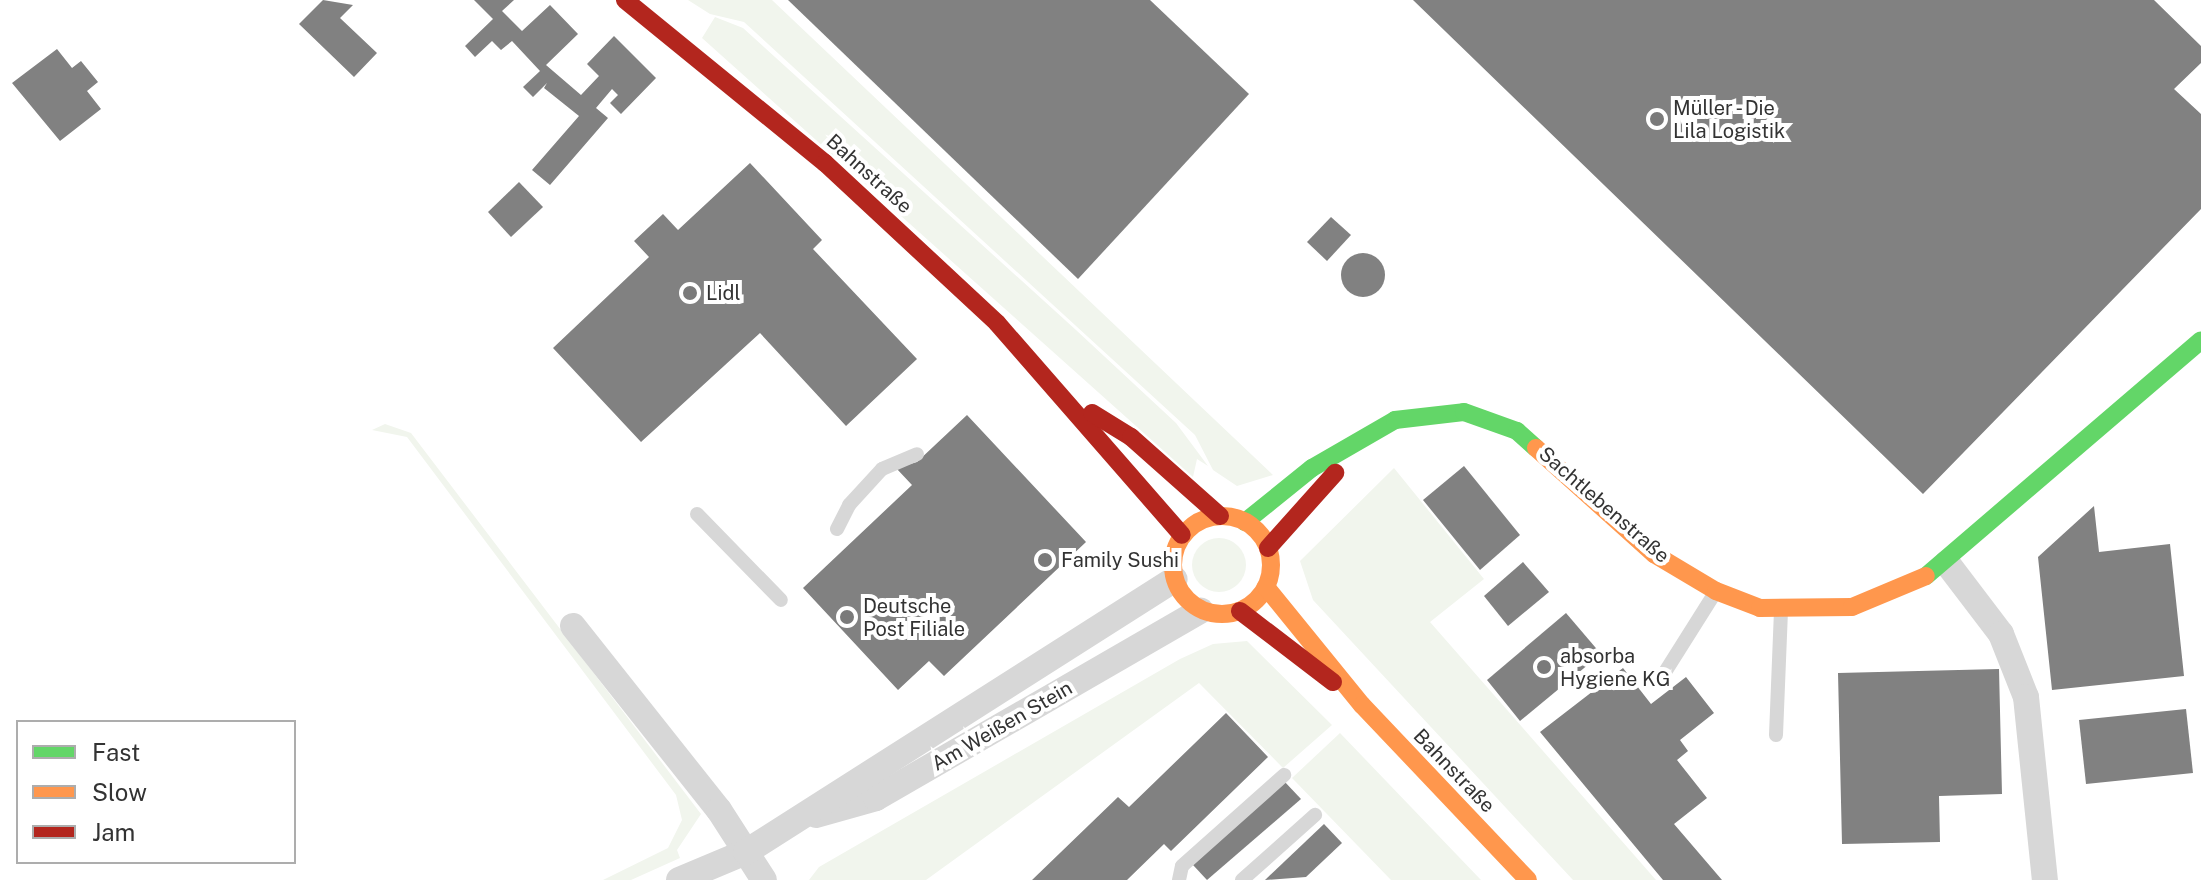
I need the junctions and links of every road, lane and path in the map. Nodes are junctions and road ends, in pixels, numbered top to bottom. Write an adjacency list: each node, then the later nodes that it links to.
1 (625, 0): 3 (street, Bahnstraße)
2 (2201, 340): 12 (street, Sachtlebenstraße)
3 (1068, 398): 7 (street, Bahnstraße); 10 (street, Bahnstraße)
4 (1353, 447): 8 (street, Sachtlebenstraße); 11 (street, Sachtlebenstraße); 15 (street, Sachtlebenstraße)
5 (917, 454): 9 (lane)
6 (697, 514): 16 (lane)
7 (1220, 516): 8 (street, Bahnstraße); 10 (street)
8 (1245, 522): 11 (street)
9 (837, 529)
10 (1182, 535): 13 (street)
11 (1268, 548): 14 (street)
12 (1947, 563): 18 (street, Sachtlebenstraße); 33 (street)
13 (1175, 579): 17 (street); 26 (street, Am Weißen Stein)
14 (1266, 587): 19 (street); 22 (street, Bahnstraße)
15 (1716, 591): 18 (street, Sachtlebenstraße); 21 (lane)
16 (781, 600)
17 (1201, 610): 19 (street); 26 (street, Am Weißen Stein)
18 (1781, 610): 23 (lane)
19 (1240, 611): 22 (street, Bahnstraße)
20 (573, 626): 27 (street)
21 (1660, 680)
22 (1349, 691): 32 (street, Bahnstraße)
23 (1776, 735)
24 (1284, 775): 30 (lane)
25 (1315, 815): 31 (lane)
26 (794, 822): 27 (street, Am Weißen Stein)
27 (746, 852): 28 (street, Am Weißen Stein); 29 (street)
28 (679, 880)
29 (764, 880)
30 (1179, 880)
31 (1242, 880)
32 (1528, 880)
33 (2045, 880)

